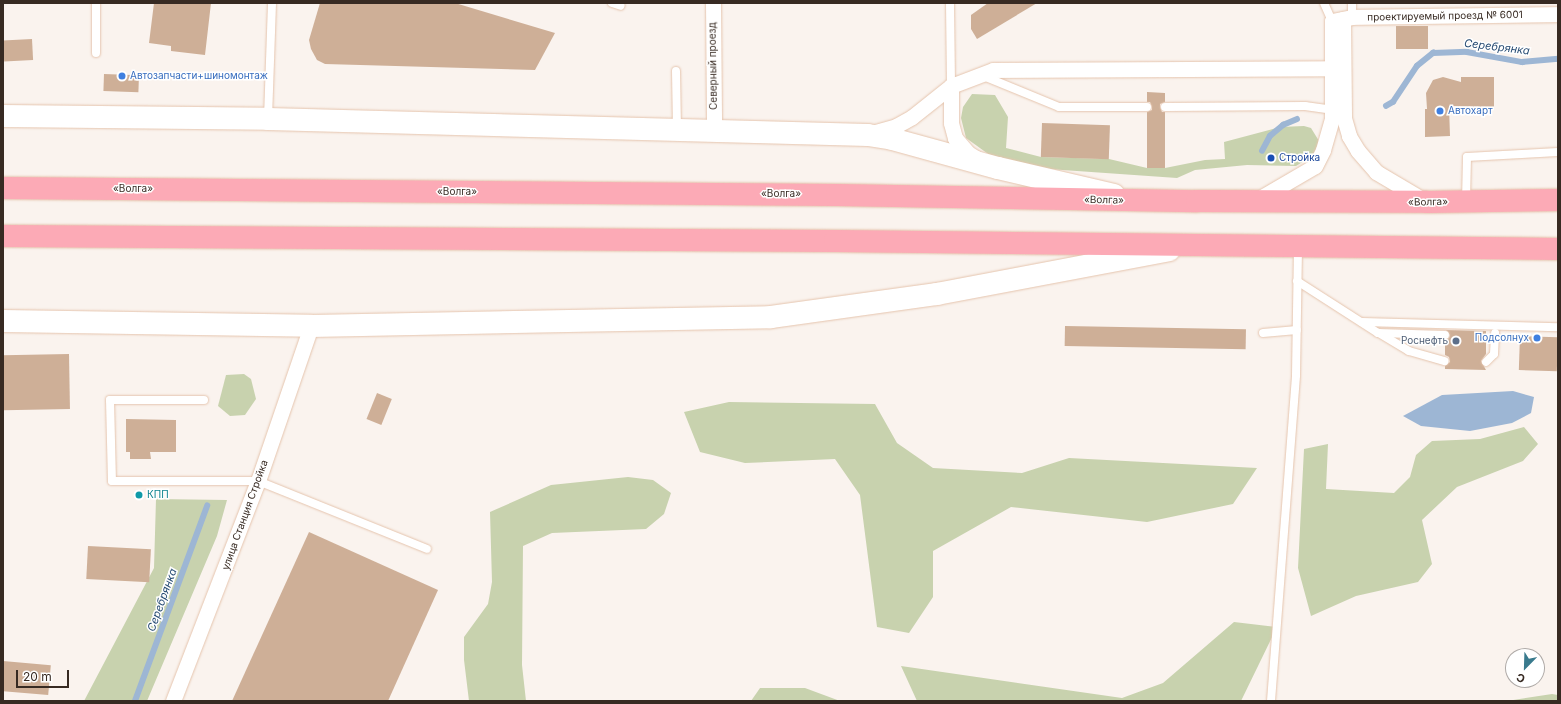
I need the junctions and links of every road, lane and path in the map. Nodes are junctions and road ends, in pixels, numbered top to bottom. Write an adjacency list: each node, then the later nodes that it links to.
1 (96, 3): 10 (lane)
2 (272, 3): 19 (lane)
3 (612, 3): 7 (lane)
4 (712, 3): 21 (street, Северный проезд)
5 (950, 3): 14 (lane)
6 (1324, 3): 9 (lane)
7 (621, 6)
8 (1558, 14): 9 (street, проектируемый проезд № 6001)
9 (1345, 15): 11 (street); 29 (street)
10 (96, 53)
11 (1332, 68): 13 (street); 17 (street)
12 (676, 70): 20 (lane)
13 (980, 74): 14 (street); 15 (lane)
14 (951, 86): 22 (street); 24 (street)
15 (1147, 107)
16 (1165, 107): 17 (lane)
17 (1332, 110): 28 (street)
18 (3, 116): 19 (street)
19 (268, 119): 20 (street)
20 (677, 129): 21 (street)
21 (714, 130): 22 (street)
22 (868, 135): 24 (street)
23 (1558, 152): 30 (lane)
24 (987, 165): 27 (street)
25 (3, 188): 27 (highway, «Волга»)
26 (1555, 199): 30 (highway, «Волга»)
27 (1140, 200): 28 (highway, «Волга»)
28 (1254, 201): 29 (highway, «Волга»)
29 (1427, 202): 30 (highway, «Волга»)
30 (1466, 202)
31 (3, 236): 32 (highway)
32 (1199, 244): 33 (highway); 38 (street)
33 (1298, 246): 34 (highway); 35 (lane)
34 (1558, 249)
35 (1297, 281): 37 (lane); 41 (lane)
36 (3, 321): 38 (street)
37 (1362, 322): 39 (lane); 44 (lane)
38 (311, 326): 50 (street, улица Станция Стройка)
39 (1506, 326): 40 (lane); 42 (lane)
40 (1558, 327)
41 (1297, 330): 43 (lane); 53 (lane)
42 (1495, 332): 46 (lane); 48 (lane)
43 (1263, 333)
44 (1378, 333): 45 (lane); 47 (lane)
45 (1445, 335)
46 (1486, 336)
47 (1445, 361)
48 (1486, 362)
49 (204, 400): 50 (lane)
50 (258, 481): 51 (lane); 52 (street, улица Станция Стройка)
51 (427, 549)
52 (173, 701)
53 (1271, 701)

